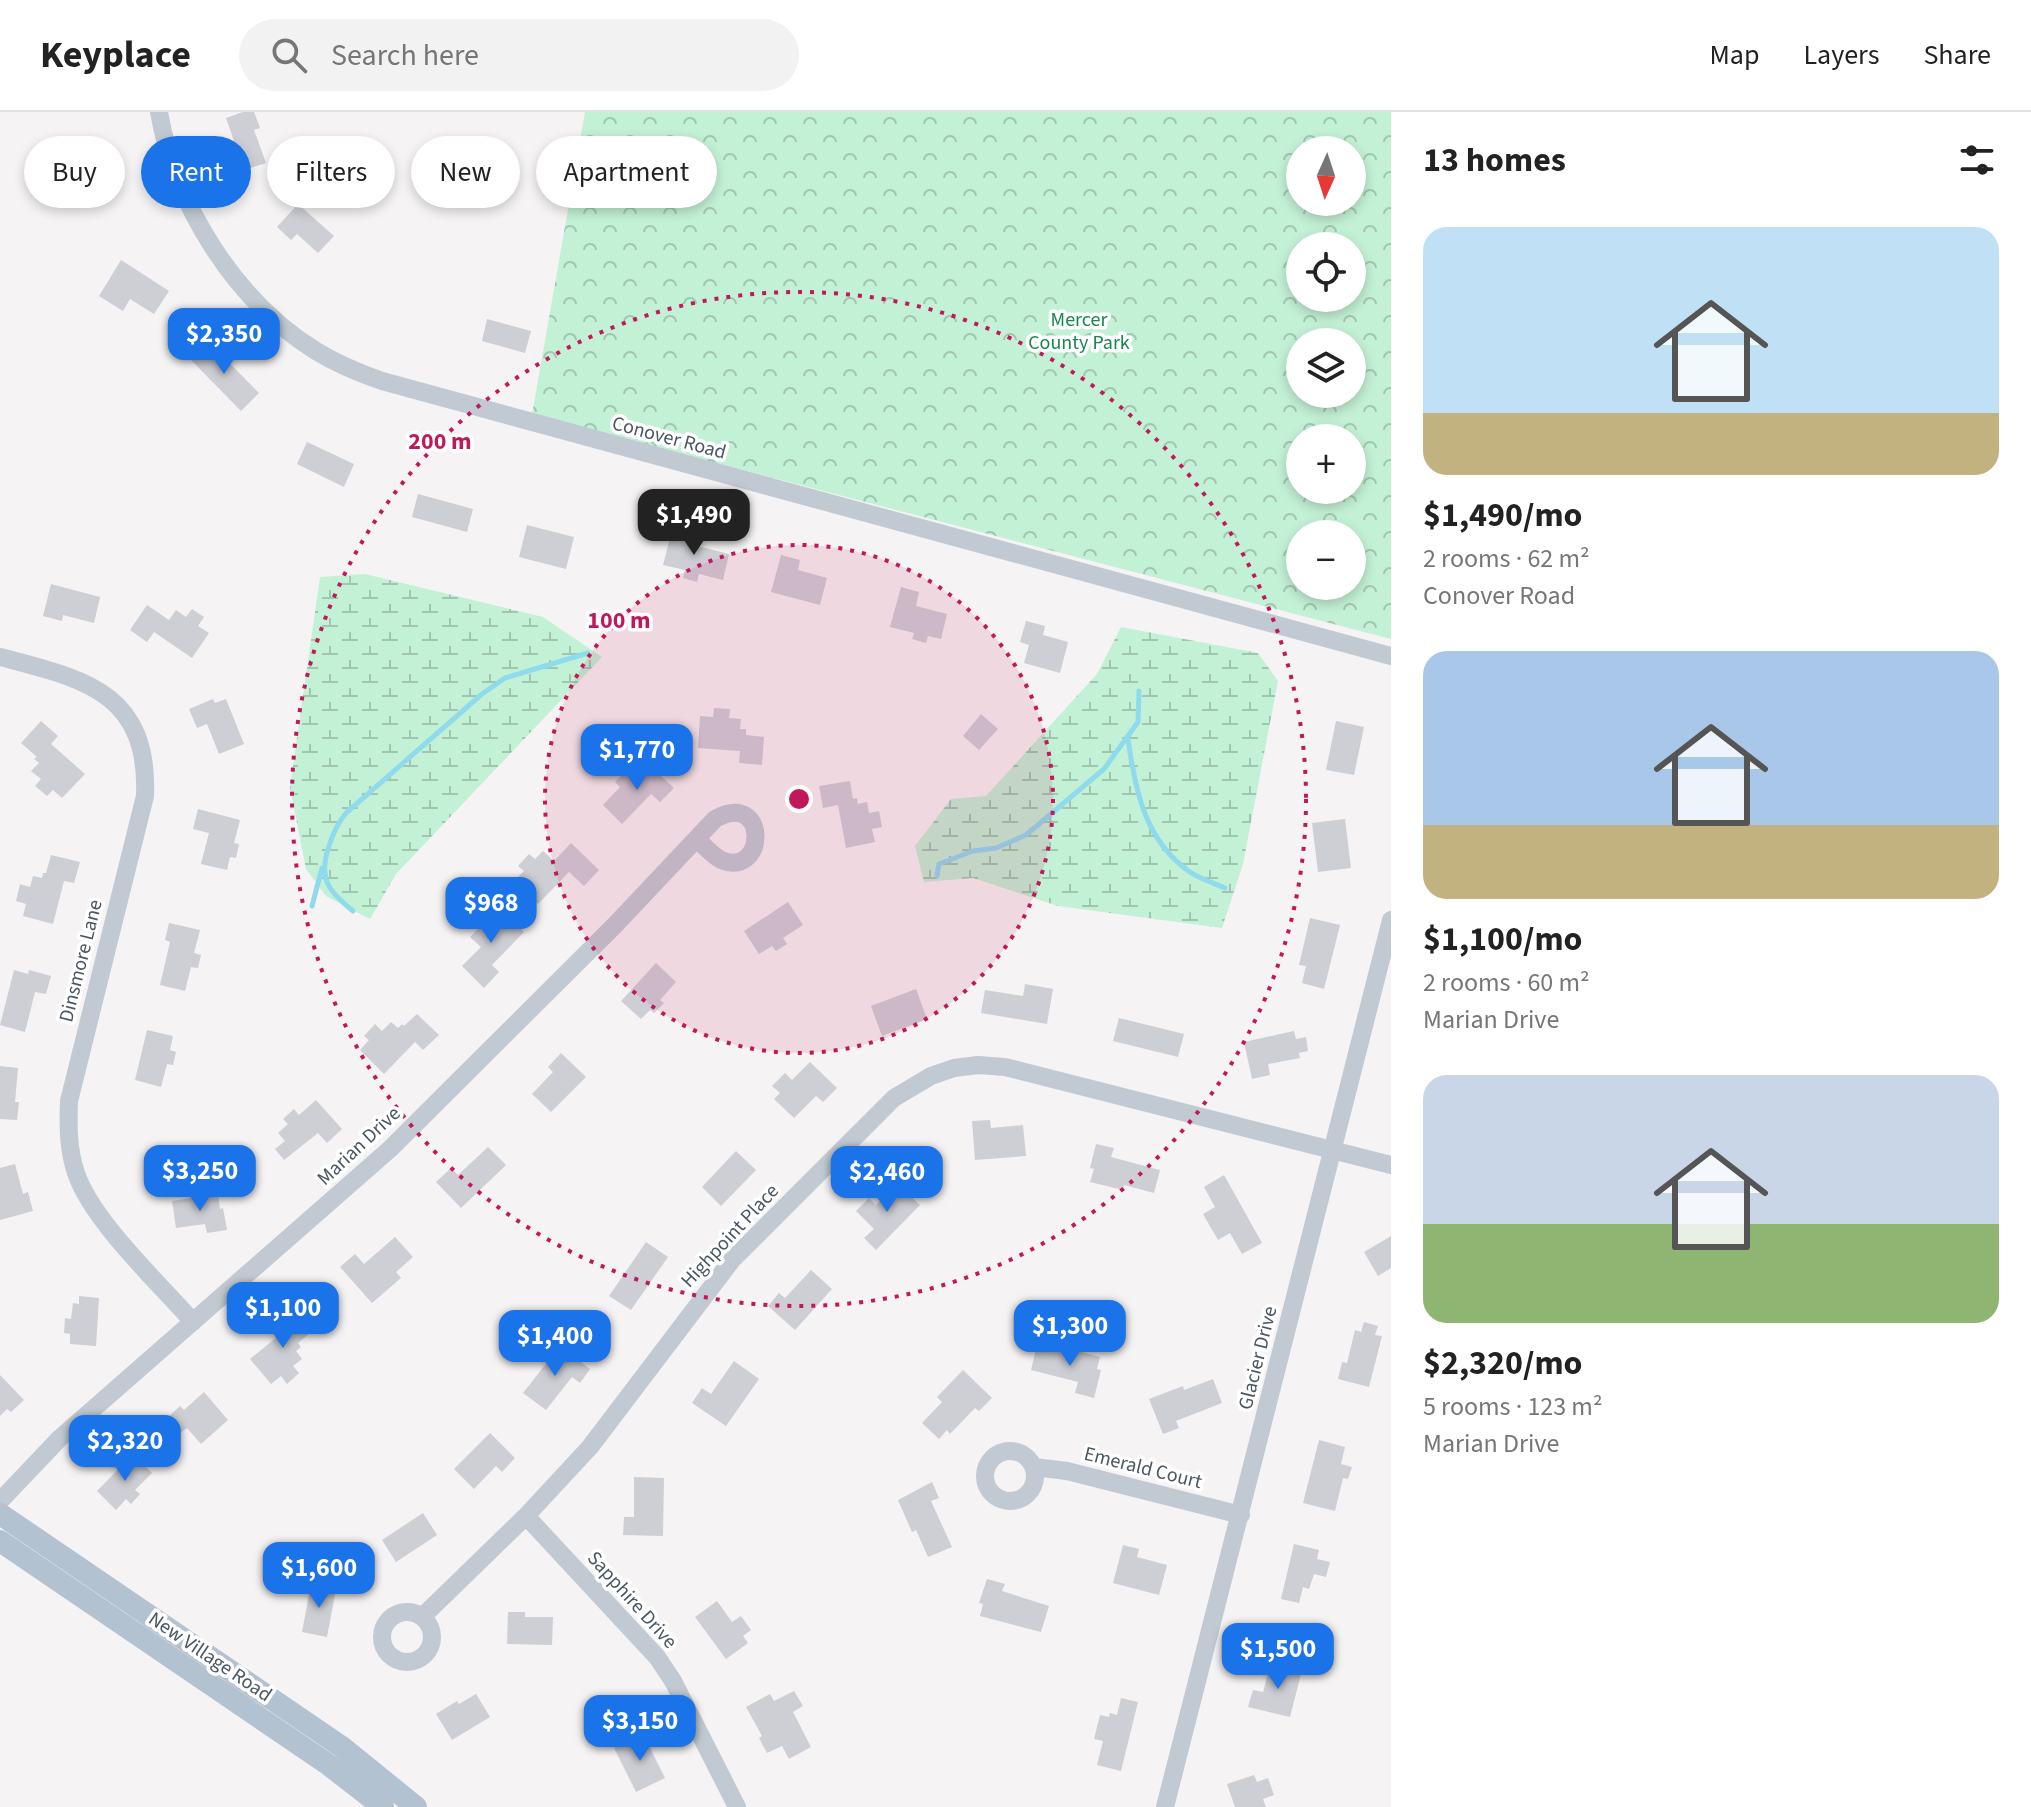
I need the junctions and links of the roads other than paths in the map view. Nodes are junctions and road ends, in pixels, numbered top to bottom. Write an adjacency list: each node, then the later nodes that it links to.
1 (159, 112): 2 (street, Conover Road)
2 (1391, 656)
3 (0, 657): 8 (street, Dinsmore Lane)
4 (697, 839): 8 (street, Marian Drive)
5 (1391, 920): 6 (street, Glacier Drive)
6 (1334, 1150): 7 (street, Highpoint Place); 12 (street, Glacier Drive); 13 (street, Highpoint Place)
7 (1391, 1165)
8 (193, 1322): 10 (street, Marian Drive)
9 (1034, 1467): 12 (street, Emerald Court)
10 (0, 1501)
11 (0, 1514): 17 (main road, New Village Road)
12 (1241, 1515): 19 (street, Glacier Drive)
13 (526, 1516): 15 (street, Highpoint Place); 18 (street, Sapphire Drive)
14 (0, 1541): 16 (main road, New Village Road)
15 (422, 1617)
16 (383, 1807)
17 (416, 1807)
18 (737, 1807)
19 (1165, 1807)

